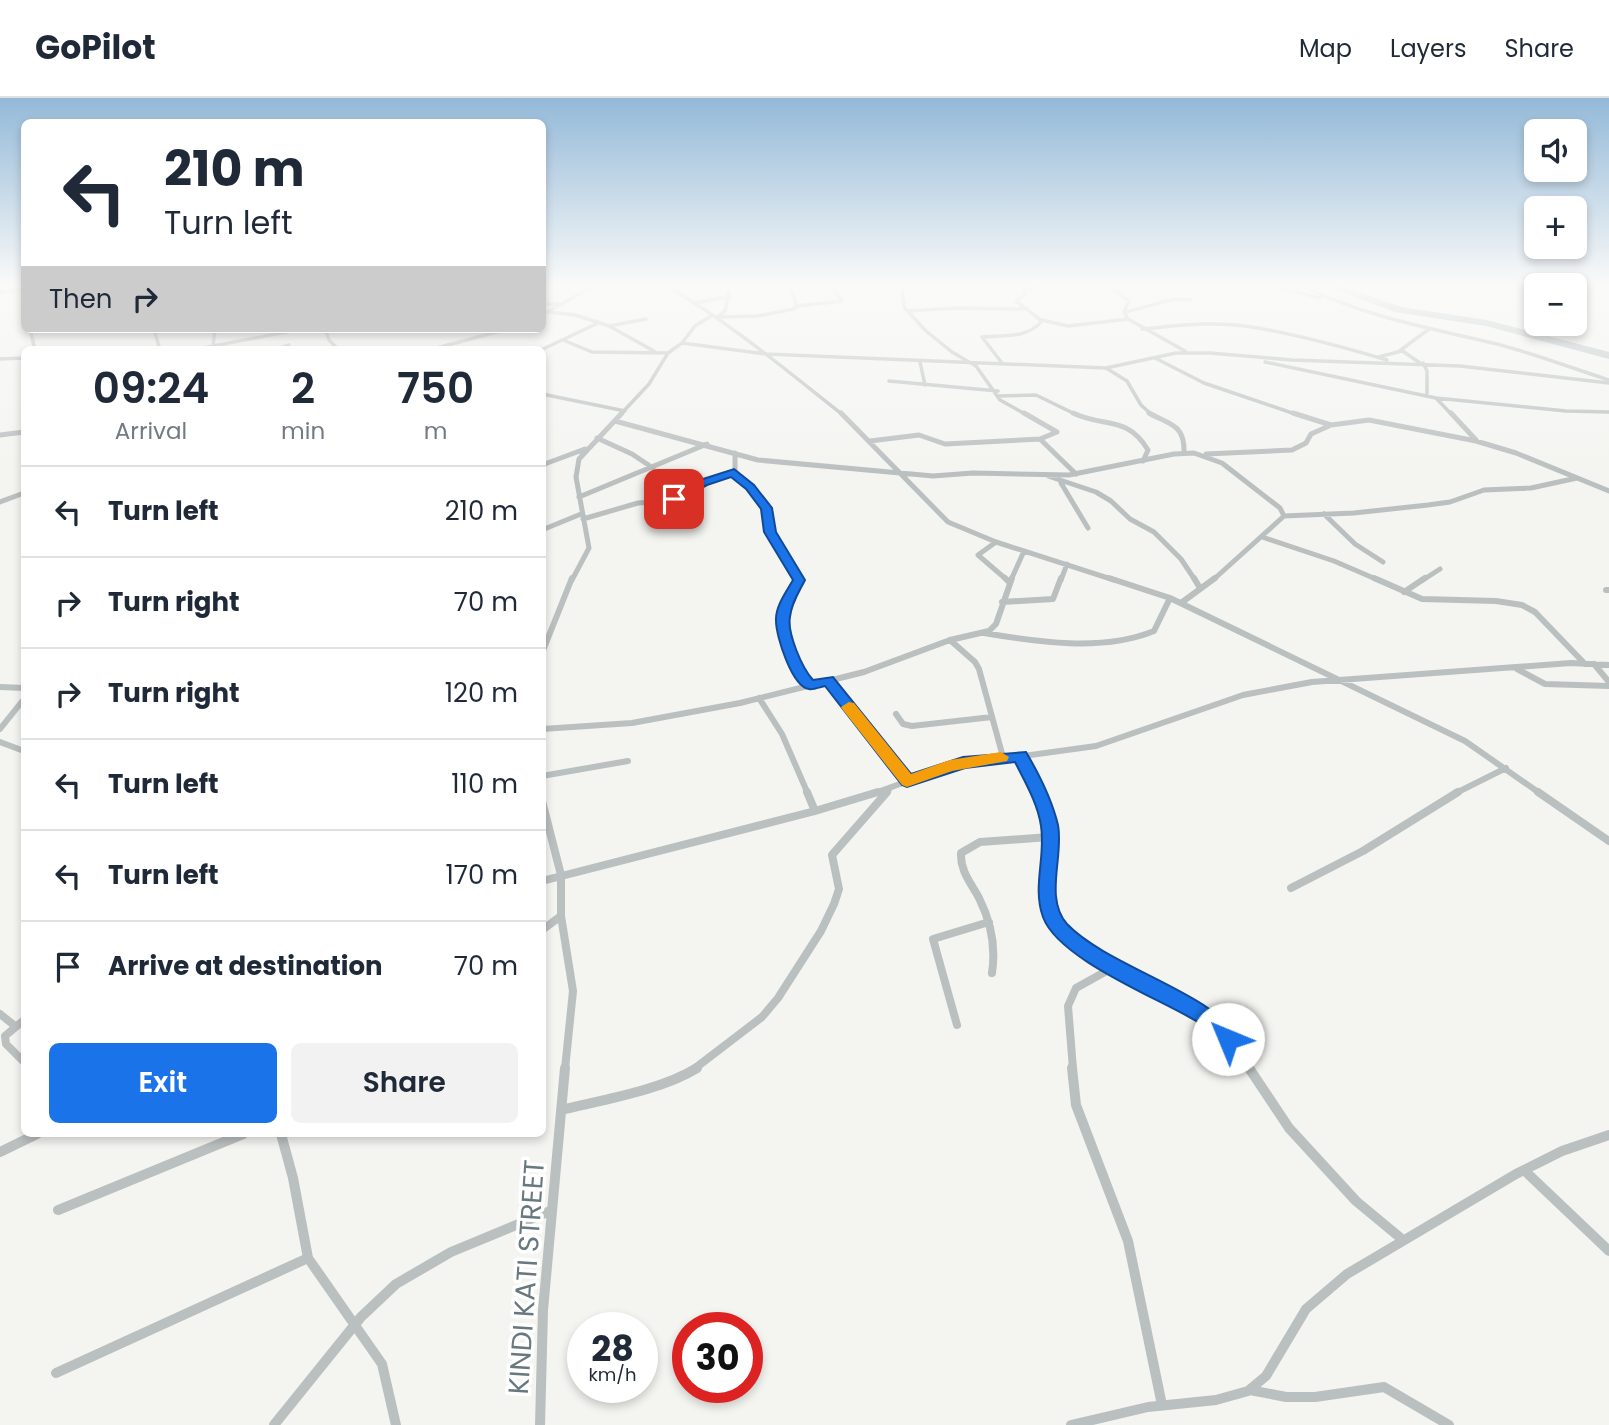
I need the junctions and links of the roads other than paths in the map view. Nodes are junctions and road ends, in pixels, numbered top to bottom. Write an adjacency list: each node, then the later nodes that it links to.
1 (582, 348): 13 (street)
2 (648, 348): 13 (street)
3 (675, 348): 14 (street)
4 (720, 348): 16 (street)
5 (757, 348): 16 (street)
6 (946, 348): 23 (street)
7 (990, 348): 25 (street)
8 (1179, 348): 15 (street)
9 (1346, 348): 18 (street)
10 (1404, 348): 12 (street)
11 (1505, 348): 30 (street)
12 (1401, 350): 18 (street); 27 (street)
13 (657, 353): 14 (street)
14 (668, 353): 36 (street)
15 (1189, 353): 17 (street); 20 (street)
16 (766, 354): 22 (street); 44 (street)
17 (1238, 356): 24 (street); 33 (street)
18 (1377, 357): 24 (street); 26 (street)
19 (21, 358): 21 (street)
20 (1155, 358): 28 (street); 39 (street)
21 (0, 359)
22 (920, 362): 23 (street); 31 (street)
23 (969, 362): 25 (street); 32 (street)
24 (1363, 362): 26 (street)
25 (1002, 363): 28 (street)
26 (1398, 363): 27 (street)
27 (1421, 363): 30 (street); 33 (street)
28 (1106, 368): 49 (street)
29 (889, 381): 31 (street)
30 (1609, 382)
31 (925, 385): 32 (street)
32 (996, 393): 43 (street); 51 (street)
33 (1427, 394): 35 (street)
34 (546, 395): 36 (street)
35 (1436, 398): 37 (street); 45 (street)
36 (625, 411): 38 (street)
37 (1609, 412)
38 (615, 421): 42 (street); 46 (street)
39 (1331, 425): 45 (street); 50 (street)
40 (21, 432): 41 (street)
41 (0, 435)
42 (597, 438): 47 (street); 53 (street)
43 (1040, 439): 44 (street); 57 (street)
44 (870, 441): 54 (street)
45 (1476, 441): 60 (street)
46 (706, 444): 48 (street); 53 (street)
47 (587, 448): 52 (street); 66 (street)
48 (735, 453): 54 (street); 55 (street)
49 (1184, 453): 50 (street); 51 (street)
50 (1202, 455): 70 (street)
51 (1143, 461): 57 (street)
52 (546, 463)
53 (653, 468): 66 (street)
54 (899, 471): 59 (street); 61 (street)
55 (734, 472): 69 (street); 95 (street)
56 (1044, 474): 58 (street); 59 (street); 62 (street)
57 (1076, 474): 58 (street)
58 (1069, 475): 63 (street)
59 (933, 476): 61 (street)
60 (1579, 478): 64 (street); 68 (street)
61 (911, 482): 74 (street)
62 (1061, 482): 63 (street); 71 (street)
63 (1068, 484): 80 (street)
64 (1609, 491)
65 (21, 495): 67 (street)
66 (579, 497): 69 (street)
67 (0, 502)
68 (1324, 514): 70 (street); 76 (street)
69 (582, 516): 72 (street); 87 (street)
70 (1284, 516): 73 (street)
71 (1088, 528)
72 (546, 529)
73 (1262, 537): 80 (street); 81 (street)
74 (996, 542): 75 (street); 79 (street)
75 (1024, 551): 77 (street); 79 (street)
76 (1383, 562)
77 (1067, 564): 82 (street); 83 (street)
78 (1440, 569): 81 (street)
79 (1010, 583): 83 (street)
80 (1200, 588): 84 (street)
81 (1404, 592): 88 (street)
82 (1170, 598): 84 (street); 85 (street)
83 (1002, 602): 85 (street)
84 (1181, 603): 92 (street)
85 (982, 633): 86 (street)
86 (950, 640): 94 (street); 101 (street)
87 (546, 643)
88 (1585, 664): 89 (street); 91 (street)
89 (1594, 664): 90 (street); 93 (street)
90 (1609, 665)
91 (1517, 669): 92 (street); 93 (street)
92 (1339, 680): 106 (street); 109 (street)
93 (1608, 680)
94 (828, 681): 95 (street); 111 (street)
95 (810, 685): 98 (street)
96 (0, 687): 97 (street)
97 (21, 688)
98 (760, 698): 103 (street); 113 (street)
99 (21, 703): 102 (street)
100 (896, 714): 101 (street)
101 (992, 717): 107 (street)
102 (0, 729)
103 (546, 729)
104 (0, 742): 105 (street)
105 (21, 750)
106 (1020, 755): 107 (street); 115 (street)
107 (1003, 757): 111 (street)
108 (628, 761): 110 (street)
109 (1506, 768): 116 (street); 119 (street)
110 (546, 775)
111 (907, 781): 112 (street)
112 (890, 788): 113 (street); 130 (street)
113 (815, 811): 117 (street)
114 (546, 818): 117 (street, KINDI KATI STREET)
115 (1049, 837): 121 (street); 123 (street)
116 (1606, 838)
117 (561, 875): 118 (street); 120 (street, KINDI KATI STREET)
118 (546, 880)
119 (1291, 888)
120 (561, 916): 122 (street); 130 (street, KINDI KATI STREET)
121 (989, 922): 124 (street); 127 (street)
122 (546, 927)
123 (1112, 968): 139 (street); 145 (street)
124 (992, 973)
125 (0, 1014): 128 (street)
126 (21, 1022): 128 (street)
127 (957, 1025)
128 (15, 1026): 129 (street)
129 (21, 1059)
130 (561, 1110): 138 (street, KINDI KATI STREET)
131 (1609, 1135): 136 (street)
132 (31, 1137): 135 (street)
133 (236, 1137): 137 (street)
134 (282, 1137): 141 (street)
135 (0, 1152)
136 (1524, 1170): 139 (street); 140 (street)
137 (58, 1210)
138 (550, 1211): 142 (street); 148 (street, KINDI KATI STREET)
139 (1402, 1240): 144 (street)
140 (1609, 1251)
141 (309, 1258): 142 (street); 143 (street)
142 (353, 1325): 146 (street); 147 (street)
143 (56, 1373)
144 (1250, 1390): 145 (street); 150 (street)
145 (1161, 1405): 149 (street)
146 (274, 1425)
147 (396, 1425)
148 (540, 1425)
149 (1071, 1425)
150 (1449, 1425)

